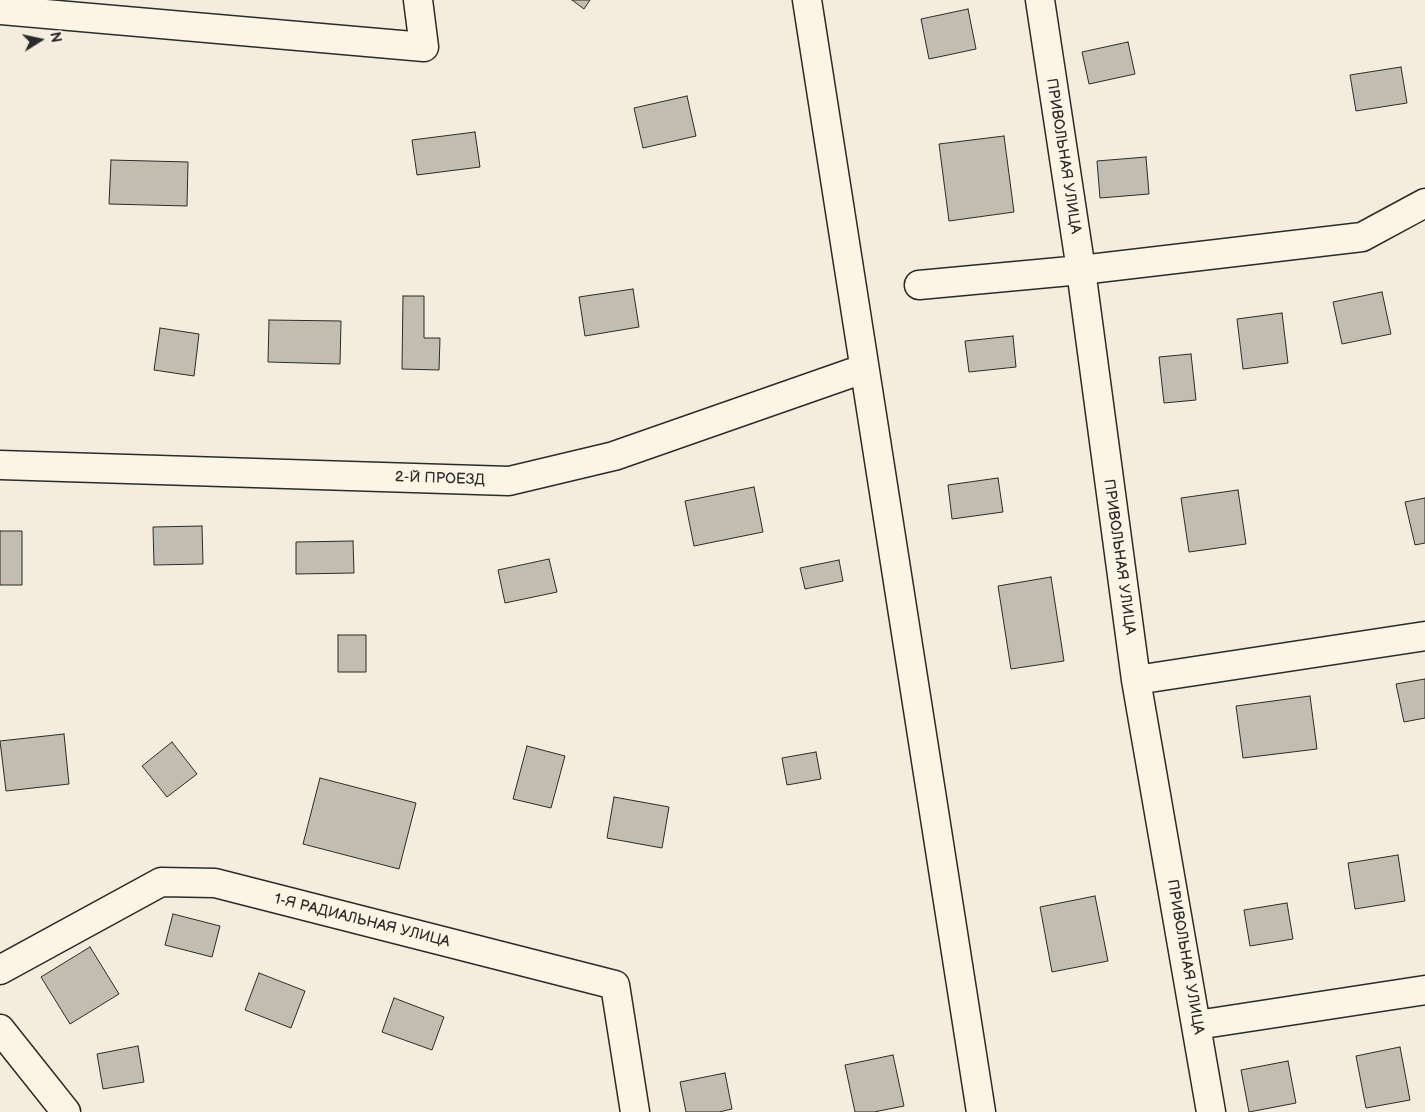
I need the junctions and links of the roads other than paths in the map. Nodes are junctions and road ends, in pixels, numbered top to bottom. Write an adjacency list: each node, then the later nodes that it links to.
1 (418, 0): 4 (street)
2 (807, 0): 8 (street)
3 (1040, 0): 6 (street, ПРИВОЛЬНАЯ УЛИЦА)
4 (0, 10)
5 (1425, 203): 6 (street)
6 (1081, 270): 7 (street); 11 (street, ПРИВОЛЬНАЯ УЛИЦА)
7 (919, 285)
8 (863, 369): 9 (street, 2-Й ПРОЕЗД); 18 (street)
9 (0, 465)
10 (1425, 636): 11 (street)
11 (1136, 680): 14 (street, ПРИВОЛЬНАЯ УЛИЦА)
12 (0, 970): 17 (street, 1-Я РАДИАЛЬНАЯ УЛИЦА)
13 (1425, 990): 14 (street)
14 (1197, 1025): 19 (street, ПРИВОЛЬНАЯ УЛИЦА)
15 (0, 1029): 16 (street)
16 (66, 1112)
17 (635, 1112)
18 (981, 1112)
19 (1212, 1112)

